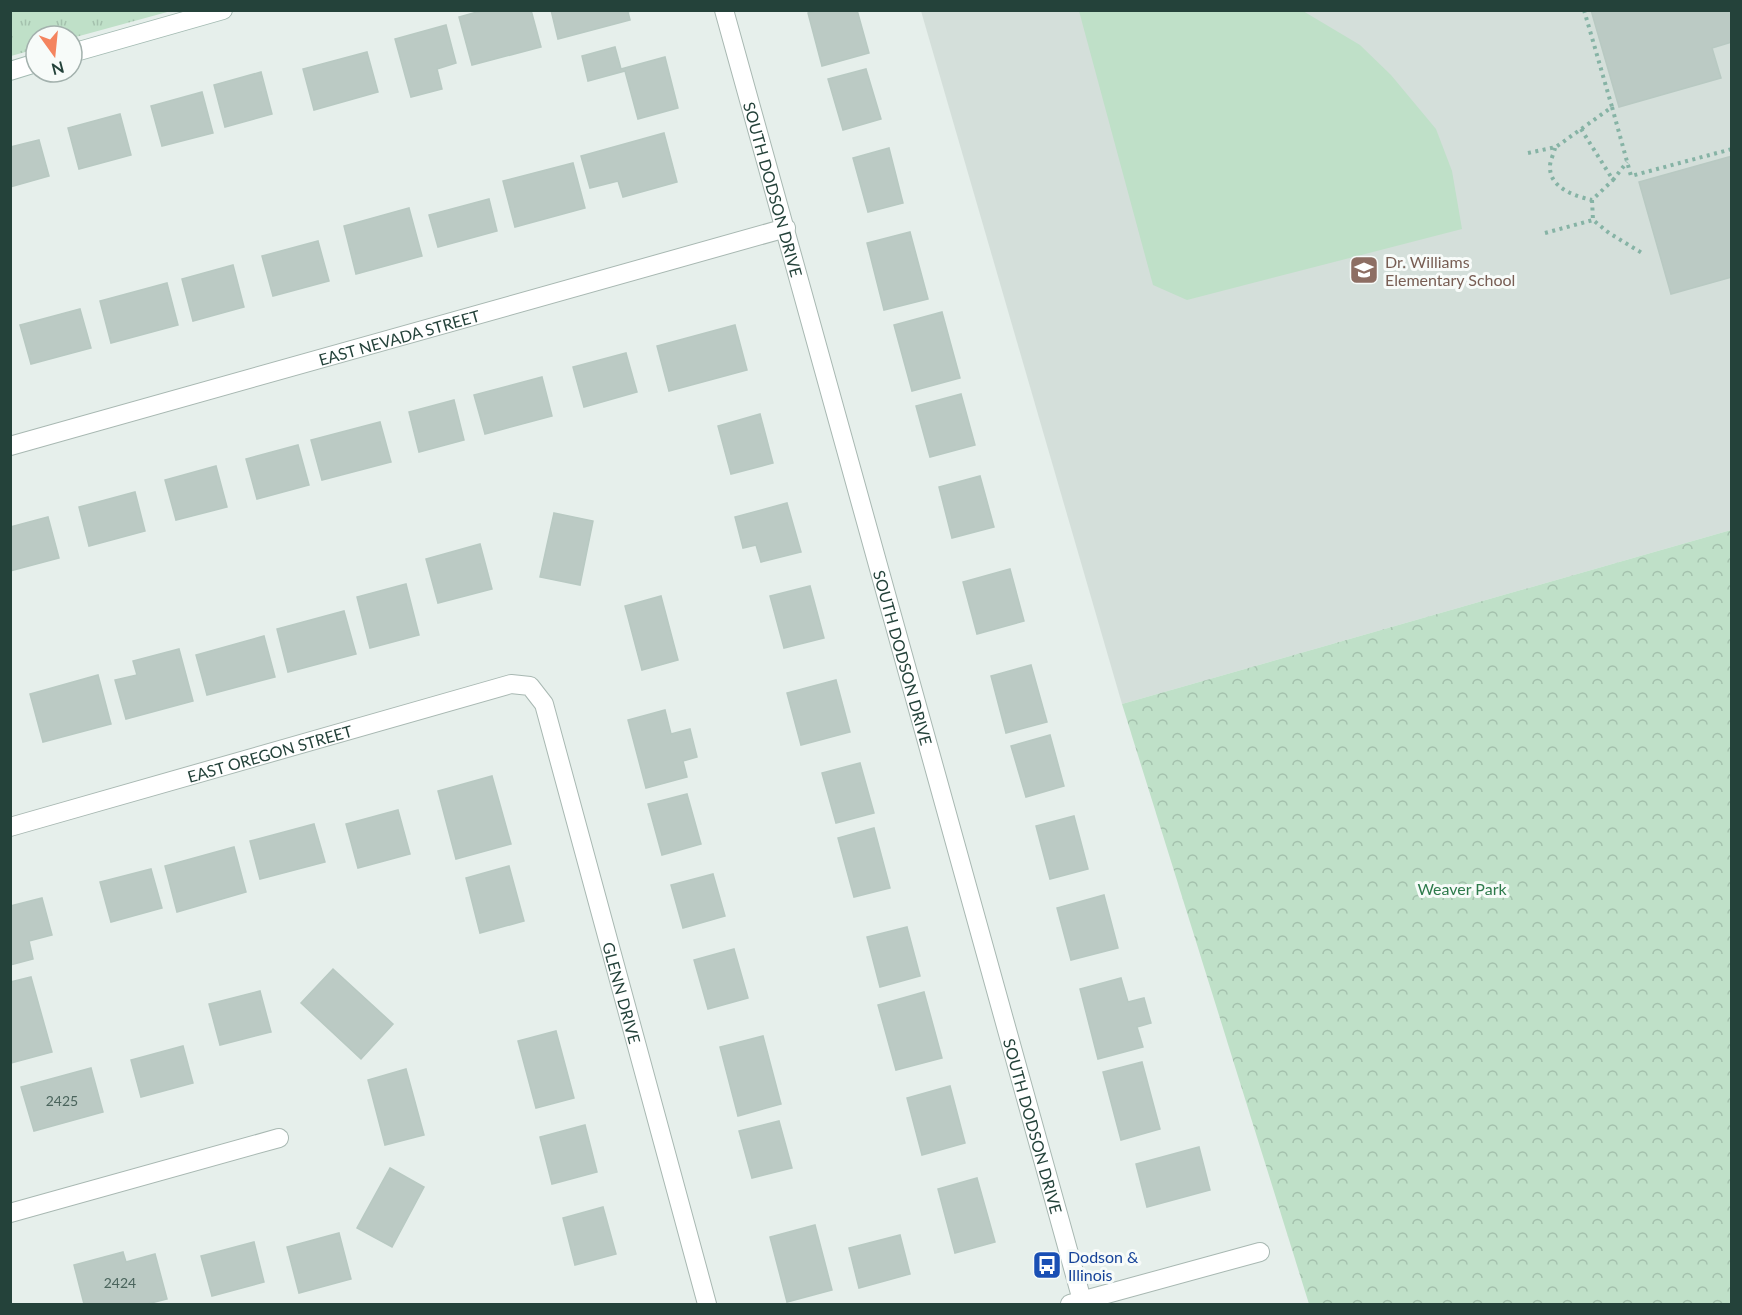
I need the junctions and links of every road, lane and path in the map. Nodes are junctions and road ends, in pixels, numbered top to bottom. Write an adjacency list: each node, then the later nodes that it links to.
1 (223, 10): 4 (street)
2 (724, 10): 14 (street, SOUTH DODSON DRIVE)
3 (1584, 10): 5 (path)
4 (84, 50)
5 (1612, 107): 6 (path); 10 (path)
6 (1581, 129): 7 (path); 11 (path)
7 (1556, 147): 9 (path); 12 (path)
8 (1731, 149): 10 (path)
9 (1528, 153)
10 (1627, 162): 11 (path)
11 (1613, 180): 12 (path)
12 (1592, 200): 13 (path)
13 (1593, 220): 15 (path); 16 (path)
14 (786, 228): 17 (street, EAST NEVADA STREET); 23 (street, SOUTH DODSON DRIVE)
15 (1545, 233)
16 (1642, 253)
17 (10, 446)
18 (530, 686): 19 (street, EAST OREGON STREET); 24 (street, GLENN DRIVE)
19 (10, 827)
20 (279, 1138): 21 (street)
21 (10, 1213)
22 (1260, 1252): 23 (street)
23 (1078, 1303)
24 (707, 1305)

